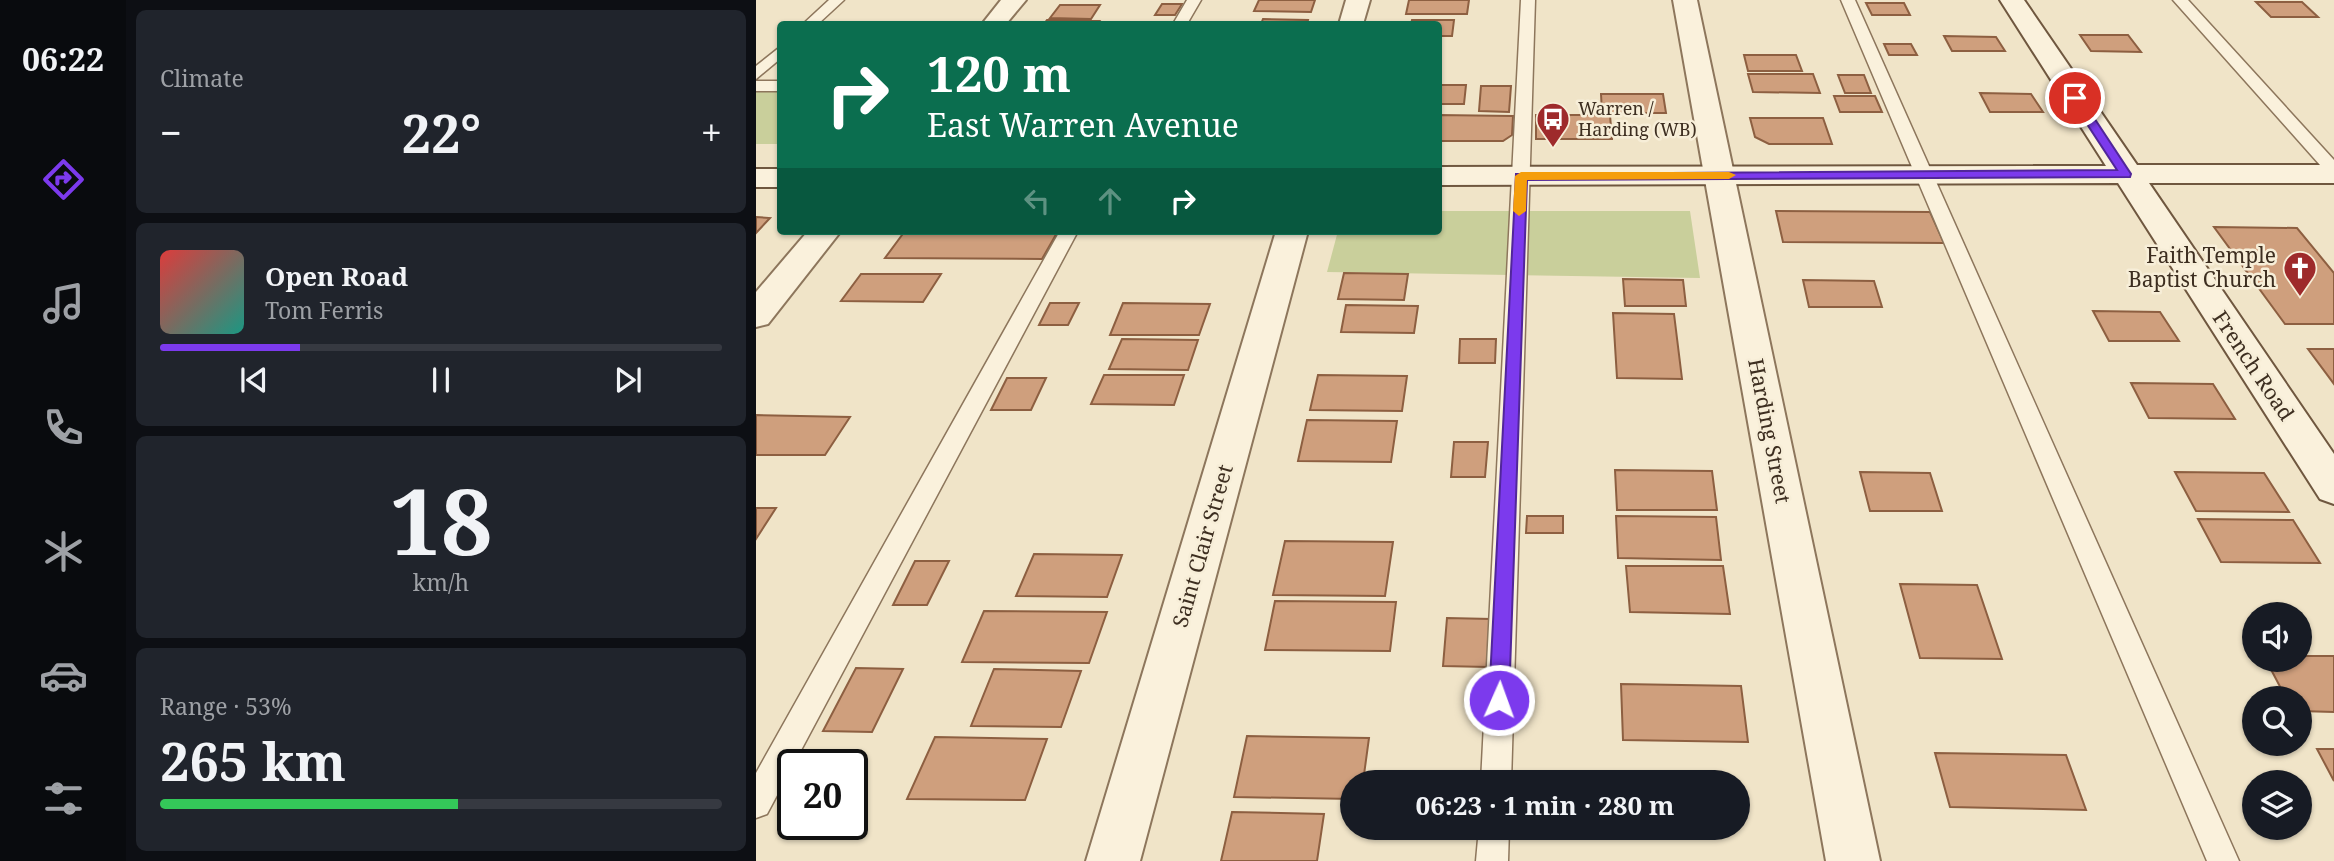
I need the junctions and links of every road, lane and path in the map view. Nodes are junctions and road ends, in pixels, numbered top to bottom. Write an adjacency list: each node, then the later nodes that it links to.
1 (837, 0): 10 (lane)
2 (1014, 0): 11 (street)
3 (1194, 0): 12 (lane)
4 (1358, 0): 13 (street)
5 (1528, 0): 22 (lane)
6 (1685, 0): 23 (street, Harding Street)
7 (1848, 0): 20 (lane)
8 (2012, 0): 19 (street, French Road)
9 (2180, 0): 18 (lane)
10 (813, 21)
11 (996, 21)
12 (1182, 21)
13 (1352, 21)
14 (777, 54): 15 (lane)
15 (756, 74)
16 (756, 86): 17 (lane)
17 (777, 86)
18 (2334, 172): 19 (street)
19 (2125, 174): 20 (street); 30 (street, French Road)
20 (1923, 175): 23 (street); 37 (lane)
21 (1442, 176): 22 (street)
22 (1521, 176): 23 (street); 31 (lane)
23 (1719, 176): 36 (street, Harding Street)
24 (756, 178): 25 (street)
25 (777, 178)
26 (822, 235): 29 (street)
27 (1067, 235): 32 (lane)
28 (1291, 235): 34 (street, Saint Clair Street)
29 (756, 314)
30 (2334, 487)
31 (1496, 770)
32 (756, 803)
33 (1493, 840): 35 (lane)
34 (1113, 861)
35 (1492, 861)
36 (1853, 861)
37 (2223, 861)

